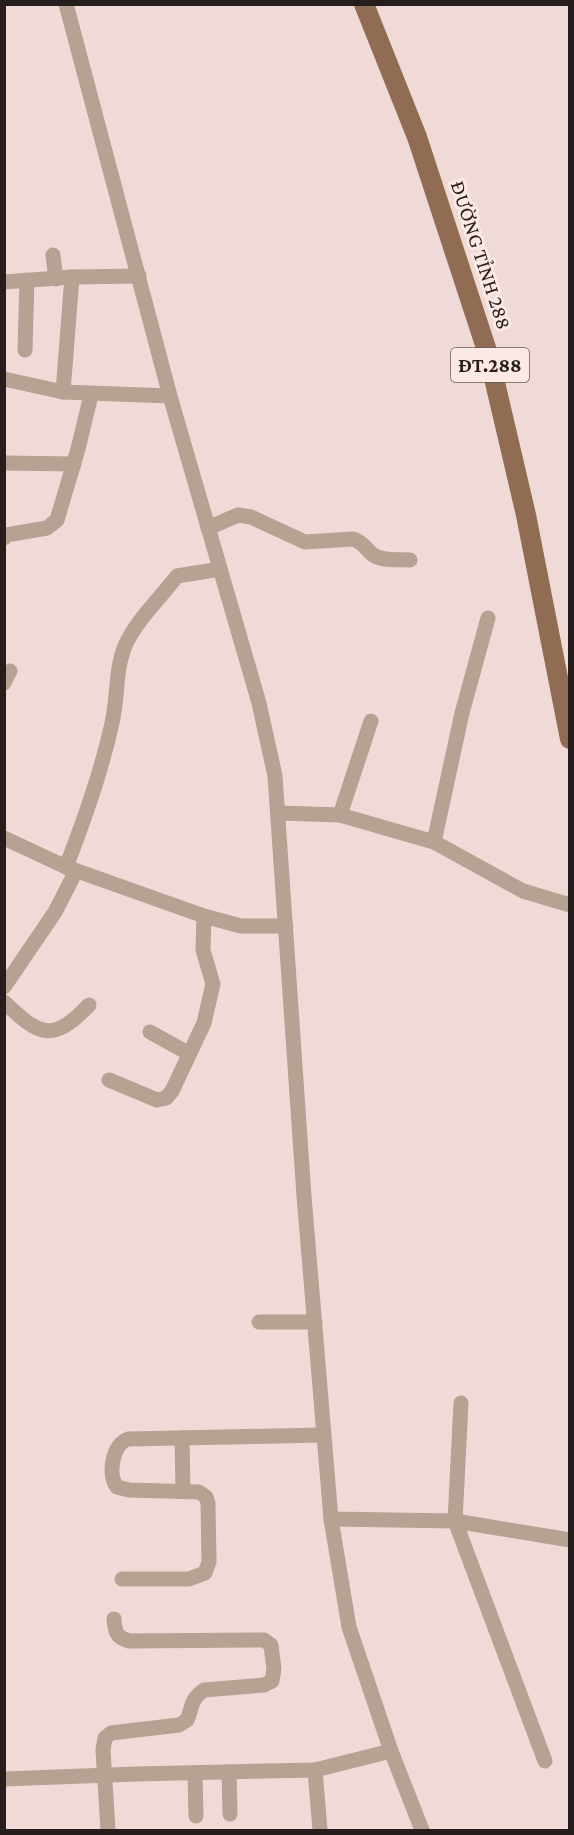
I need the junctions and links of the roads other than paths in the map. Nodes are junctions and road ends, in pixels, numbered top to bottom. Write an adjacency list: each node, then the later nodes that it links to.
1 (66, 4): 4 (street)
2 (364, 4): 22 (main road, ĐƯỜNG TỈNH 288 / ĐT.288)
3 (53, 255): 6 (street)
4 (139, 276): 5 (street); 13 (street)
5 (72, 277): 6 (street); 11 (street)
6 (56, 279): 7 (street)
7 (27, 280): 8 (street); 9 (street)
8 (4, 282)
9 (25, 350)
10 (4, 379): 11 (street)
11 (63, 392): 12 (street)
12 (91, 395): 13 (street); 15 (street)
13 (170, 396): 16 (street)
14 (4, 463): 15 (street)
15 (74, 464): 17 (street)
16 (208, 528): 18 (street); 19 (street)
17 (5, 536)
18 (410, 560)
19 (220, 569): 23 (street); 27 (street)
20 (488, 618): 26 (street)
21 (371, 721): 24 (street)
22 (570, 739)
23 (279, 813): 24 (street); 30 (street)
24 (340, 815): 26 (street)
25 (4, 838): 27 (street)
26 (434, 842): 28 (street)
27 (71, 869): 29 (street); 31 (street)
28 (570, 905)
29 (204, 916): 30 (street); 35 (street)
30 (286, 926): 38 (street)
31 (4, 987)
32 (4, 1002): 33 (street)
33 (89, 1005)
34 (150, 1032): 35 (street)
35 (189, 1053): 36 (street)
36 (110, 1080)
37 (259, 1322): 38 (street)
38 (315, 1322): 40 (street)
39 (460, 1403): 44 (street)
40 (323, 1435): 41 (street); 43 (street)
41 (182, 1438): 42 (street); 42 (street)
42 (183, 1491): 46 (street)
43 (331, 1519): 44 (street); 48 (street)
44 (455, 1521): 45 (street); 49 (street)
45 (570, 1540)
46 (122, 1579)
47 (114, 1619): 52 (street)
48 (392, 1751): 50 (street); 59 (street)
49 (545, 1761)
50 (315, 1770): 51 (street); 58 (street)
51 (229, 1772): 53 (street); 55 (street)
52 (106, 1774): 53 (street); 54 (street); 57 (street)
53 (195, 1774): 56 (street)
54 (4, 1779)
55 (230, 1814)
56 (196, 1816)
57 (108, 1830)
58 (320, 1830)
59 (421, 1830)

